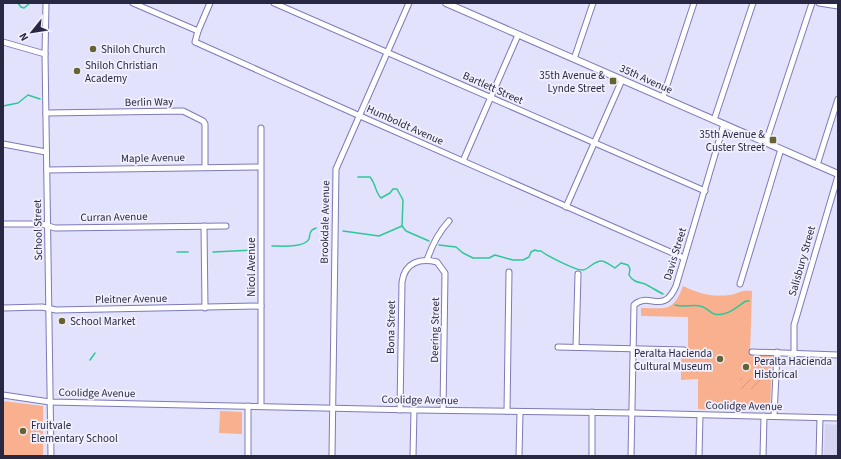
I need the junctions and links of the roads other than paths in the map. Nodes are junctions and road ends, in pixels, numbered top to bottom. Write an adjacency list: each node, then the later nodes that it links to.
1 (46, 3): 18 (street, School Street)
2 (133, 3): 14 (street)
3 (210, 3): 14 (street)
4 (274, 3): 17 (street, Bartlett Street)
5 (409, 3): 17 (street, Brookdale Avenue)
6 (446, 3): 12 (main road, 35th Avenue)
7 (593, 3): 19 (street)
8 (694, 3): 22 (street)
9 (752, 3): 26 (street)
10 (812, 3): 29 (street)
11 (819, 3): 13 (street)
12 (458, 5): 15 (main road, 35th Avenue)
13 (838, 6)
14 (198, 31): 25 (street, Humboldt Avenue)
15 (518, 34): 19 (main road, 35th Avenue); 21 (street)
16 (3, 42): 18 (street)
17 (387, 52): 21 (street, Bartlett Street); 25 (street, Brookdale Avenue)
18 (45, 54): 24 (street, School Street)
19 (574, 59): 20 (main road, 35th Avenue)
20 (622, 80): 22 (main road, 35th Avenue); 30 (street)
21 (490, 97): 30 (street, Bartlett Street); 34 (street)
22 (662, 98): 26 (main road, 35th Avenue)
23 (838, 99): 35 (street)
24 (46, 113): 33 (street, School Street); 36 (street, Berlin Way)
25 (360, 116): 34 (street, Humboldt Avenue); 68 (street, Brookdale Avenue)
26 (714, 120): 27 (main road, 35th Avenue)
27 (724, 124): 29 (main road, 35th Avenue); 40 (street, Davis Street)
28 (261, 128): 37 (street, Nicol Avenue)
29 (766, 142): 32 (main road, 35th Avenue)
30 (594, 143): 40 (street, Bartlett Street); 41 (street)
31 (3, 144): 33 (street)
32 (782, 149): 35 (main road, 35th Avenue); 51 (street)
33 (46, 152): 38 (street, School Street)
34 (463, 161): 41 (street, Humboldt Avenue)
35 (817, 165): 39 (main road, 35th Avenue)
36 (205, 167): 37 (street, Maple Avenue); 38 (street, Maple Avenue)
37 (260, 167): 52 (street, Nicol Avenue)
38 (47, 170): 44 (street, School Street)
39 (838, 175): 61 (street, Salisbury Street)
40 (705, 191): 47 (street, Davis Street)
41 (566, 207): 47 (street, Humboldt Avenue)
42 (448, 221): 48 (street)
43 (3, 224): 44 (street, Curran Avenue)
44 (48, 226): 45 (street, Curran Avenue); 55 (street, School Street)
45 (204, 226): 46 (street, Curran Avenue); 54 (street)
46 (226, 226)
47 (684, 258): 58 (street, Davis Street)
48 (428, 260): 69 (street, Bona Street); 71 (street, Deering Street)
49 (509, 272): 72 (street)
50 (578, 274): 57 (street)
51 (740, 284)
52 (261, 306): 54 (street, Pleitner Avenue); 67 (street, Nicol Avenue)
53 (3, 308): 55 (street, Pleitner Avenue)
54 (205, 308): 55 (street, Pleitner Avenue)
55 (49, 309): 65 (street, School Street)
56 (558, 347): 57 (street)
57 (576, 347): 58 (street)
58 (634, 349): 62 (street); 75 (street, Davis Street)
59 (752, 352): 60 (street)
60 (777, 352): 61 (street); 78 (street)
61 (794, 352): 63 (street)
62 (689, 354)
63 (838, 355)
64 (3, 395): 65 (street, Coolidge Avenue)
65 (50, 402): 66 (street, Coolidge Avenue); 81 (street, School Street)
66 (248, 406): 67 (street, Coolidge Avenue); 82 (street)
67 (261, 406): 68 (street, Coolidge Avenue)
68 (333, 408): 69 (street, Coolidge Avenue); 83 (street, Brookdale Avenue)
69 (400, 410): 70 (street, Coolidge Avenue)
70 (414, 410): 71 (street, Coolidge Avenue); 84 (street)
71 (443, 410): 72 (street, Coolidge Avenue)
72 (507, 411): 73 (street, Coolidge Avenue)
73 (520, 412): 74 (street, Coolidge Avenue); 85 (street)
74 (592, 412): 75 (street, Coolidge Avenue); 86 (street)
75 (632, 413): 76 (street, Coolidge Avenue); 87 (street, Davis Street)
76 (700, 414): 77 (street, Coolidge Avenue); 88 (street)
77 (764, 416): 78 (street, Coolidge Avenue); 89 (street)
78 (774, 416): 79 (street, Coolidge Avenue)
79 (820, 418): 80 (street, Coolidge Avenue); 90 (street)
80 (838, 418)
81 (51, 456)
82 (248, 456)
83 (332, 456)
84 (413, 456)
85 (519, 456)
86 (592, 456)
87 (630, 456)
88 (699, 456)
89 (763, 456)
90 (819, 456)

